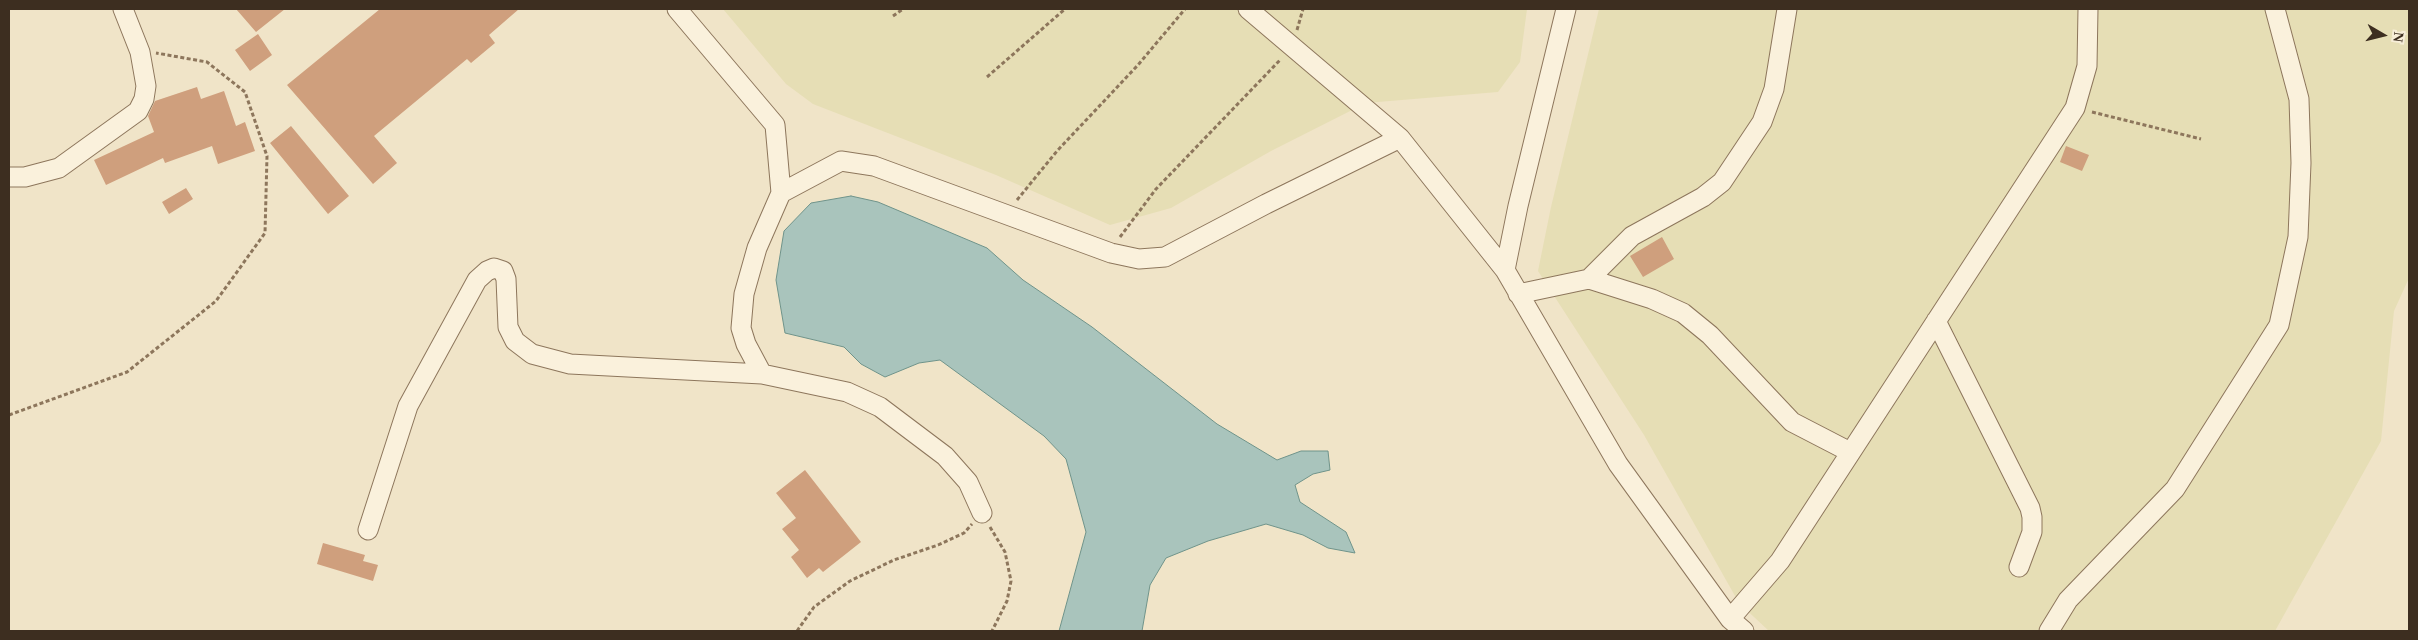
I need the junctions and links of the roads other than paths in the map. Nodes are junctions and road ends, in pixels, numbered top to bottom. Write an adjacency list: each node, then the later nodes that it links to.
1 (123, 9): 9 (street)
2 (677, 9): 10 (street)
3 (1248, 9): 8 (street)
4 (1566, 9): 11 (street)
5 (1787, 9): 12 (street)
6 (2088, 9): 14 (street)
7 (2275, 9): 22 (street)
8 (1400, 138): 10 (street); 11 (street)
9 (9, 177)
10 (781, 194): 15 (street)
11 (1505, 270): 13 (street)
12 (1589, 279): 13 (street); 16 (street)
13 (1518, 294): 20 (street)
14 (1936, 321): 16 (street); 19 (street)
15 (762, 374): 17 (street); 18 (street)
16 (1850, 452): 20 (street)
17 (982, 513)
18 (368, 530)
19 (2019, 567)
20 (1730, 619): 21 (street)
21 (1744, 631)
22 (2049, 631)

